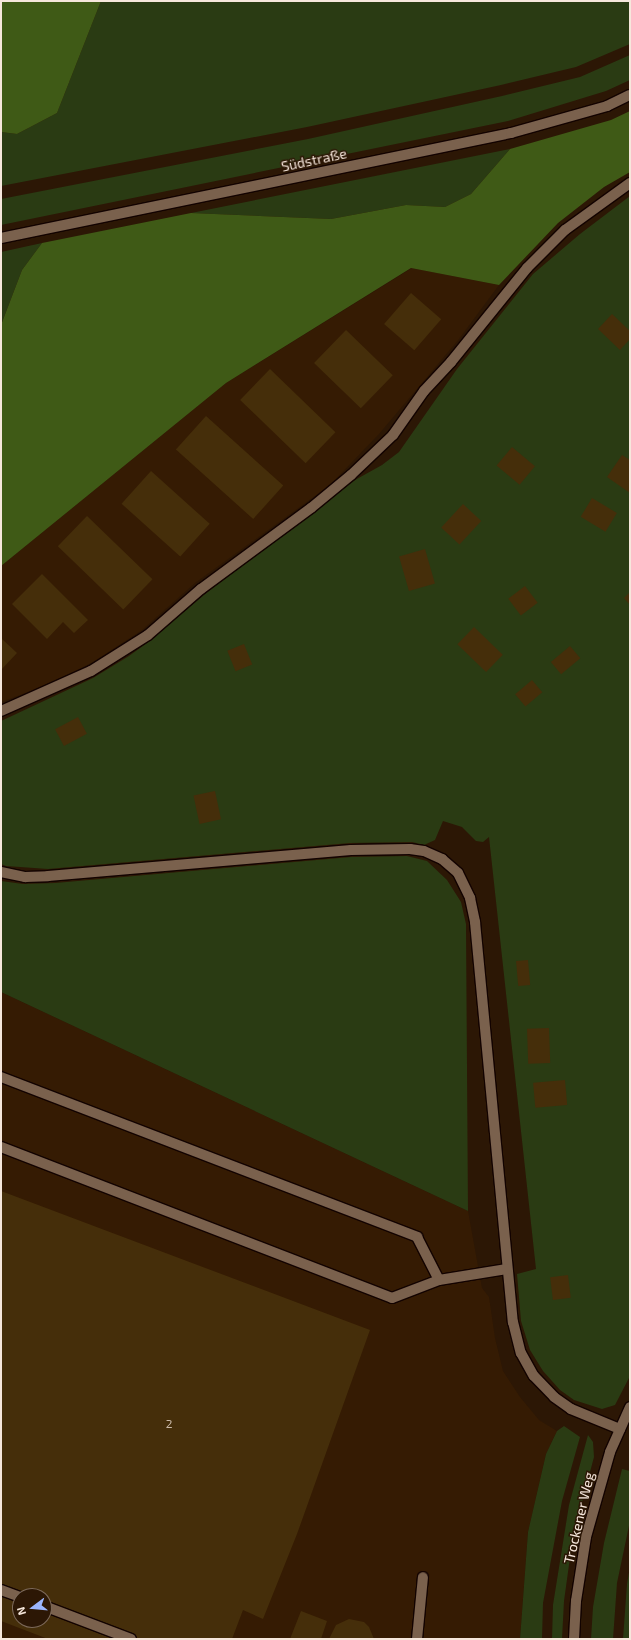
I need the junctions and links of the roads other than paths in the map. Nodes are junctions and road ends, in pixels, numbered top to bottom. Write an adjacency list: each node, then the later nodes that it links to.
1 (630, 95): 3 (street, Südstraße)
2 (630, 183): 4 (street)
3 (1, 238)
4 (1, 711)
5 (1, 872): 8 (street)
6 (1, 1077): 9 (street)
7 (1, 1147): 9 (street)
8 (507, 1269): 9 (street); 11 (street)
9 (439, 1280)
10 (630, 1407): 11 (street, Trockener Weg)
11 (620, 1429): 18 (street, Trockener Weg)
12 (423, 1577): 17 (street)
13 (1, 1590): 14 (street)
14 (12, 1594)
15 (52, 1609): 16 (street)
16 (131, 1639)
17 (417, 1639)
18 (574, 1639)

